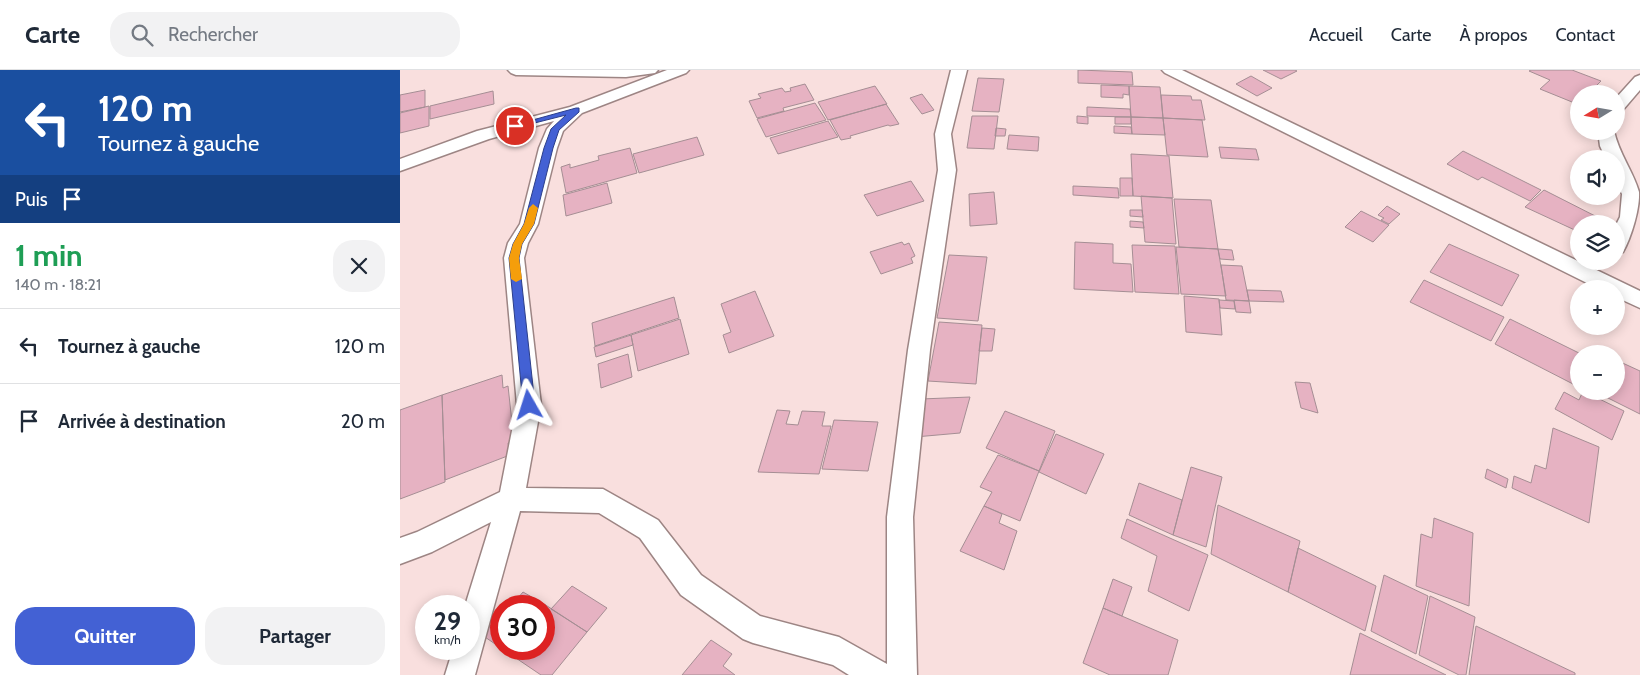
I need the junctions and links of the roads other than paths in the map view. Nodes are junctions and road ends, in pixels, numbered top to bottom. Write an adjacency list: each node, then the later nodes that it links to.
1 (516, 70): 6 (street)
2 (650, 70): 6 (street)
3 (681, 70): 9 (street)
4 (959, 70): 22 (street)
5 (1170, 70): 13 (street)
6 (626, 71)
7 (1640, 80): 8 (street)
8 (1625, 98)
9 (576, 110): 10 (street); 16 (street)
10 (400, 164)
11 (1625, 181): 12 (street)
12 (1625, 226)
13 (1600, 280)
14 (1625, 292): 15 (street)
15 (1640, 300)
16 (511, 499): 17 (street); 18 (street); 21 (street)
17 (400, 551)
18 (480, 605)
19 (464, 660): 20 (street)
20 (460, 675)
21 (877, 675)
22 (902, 675)

